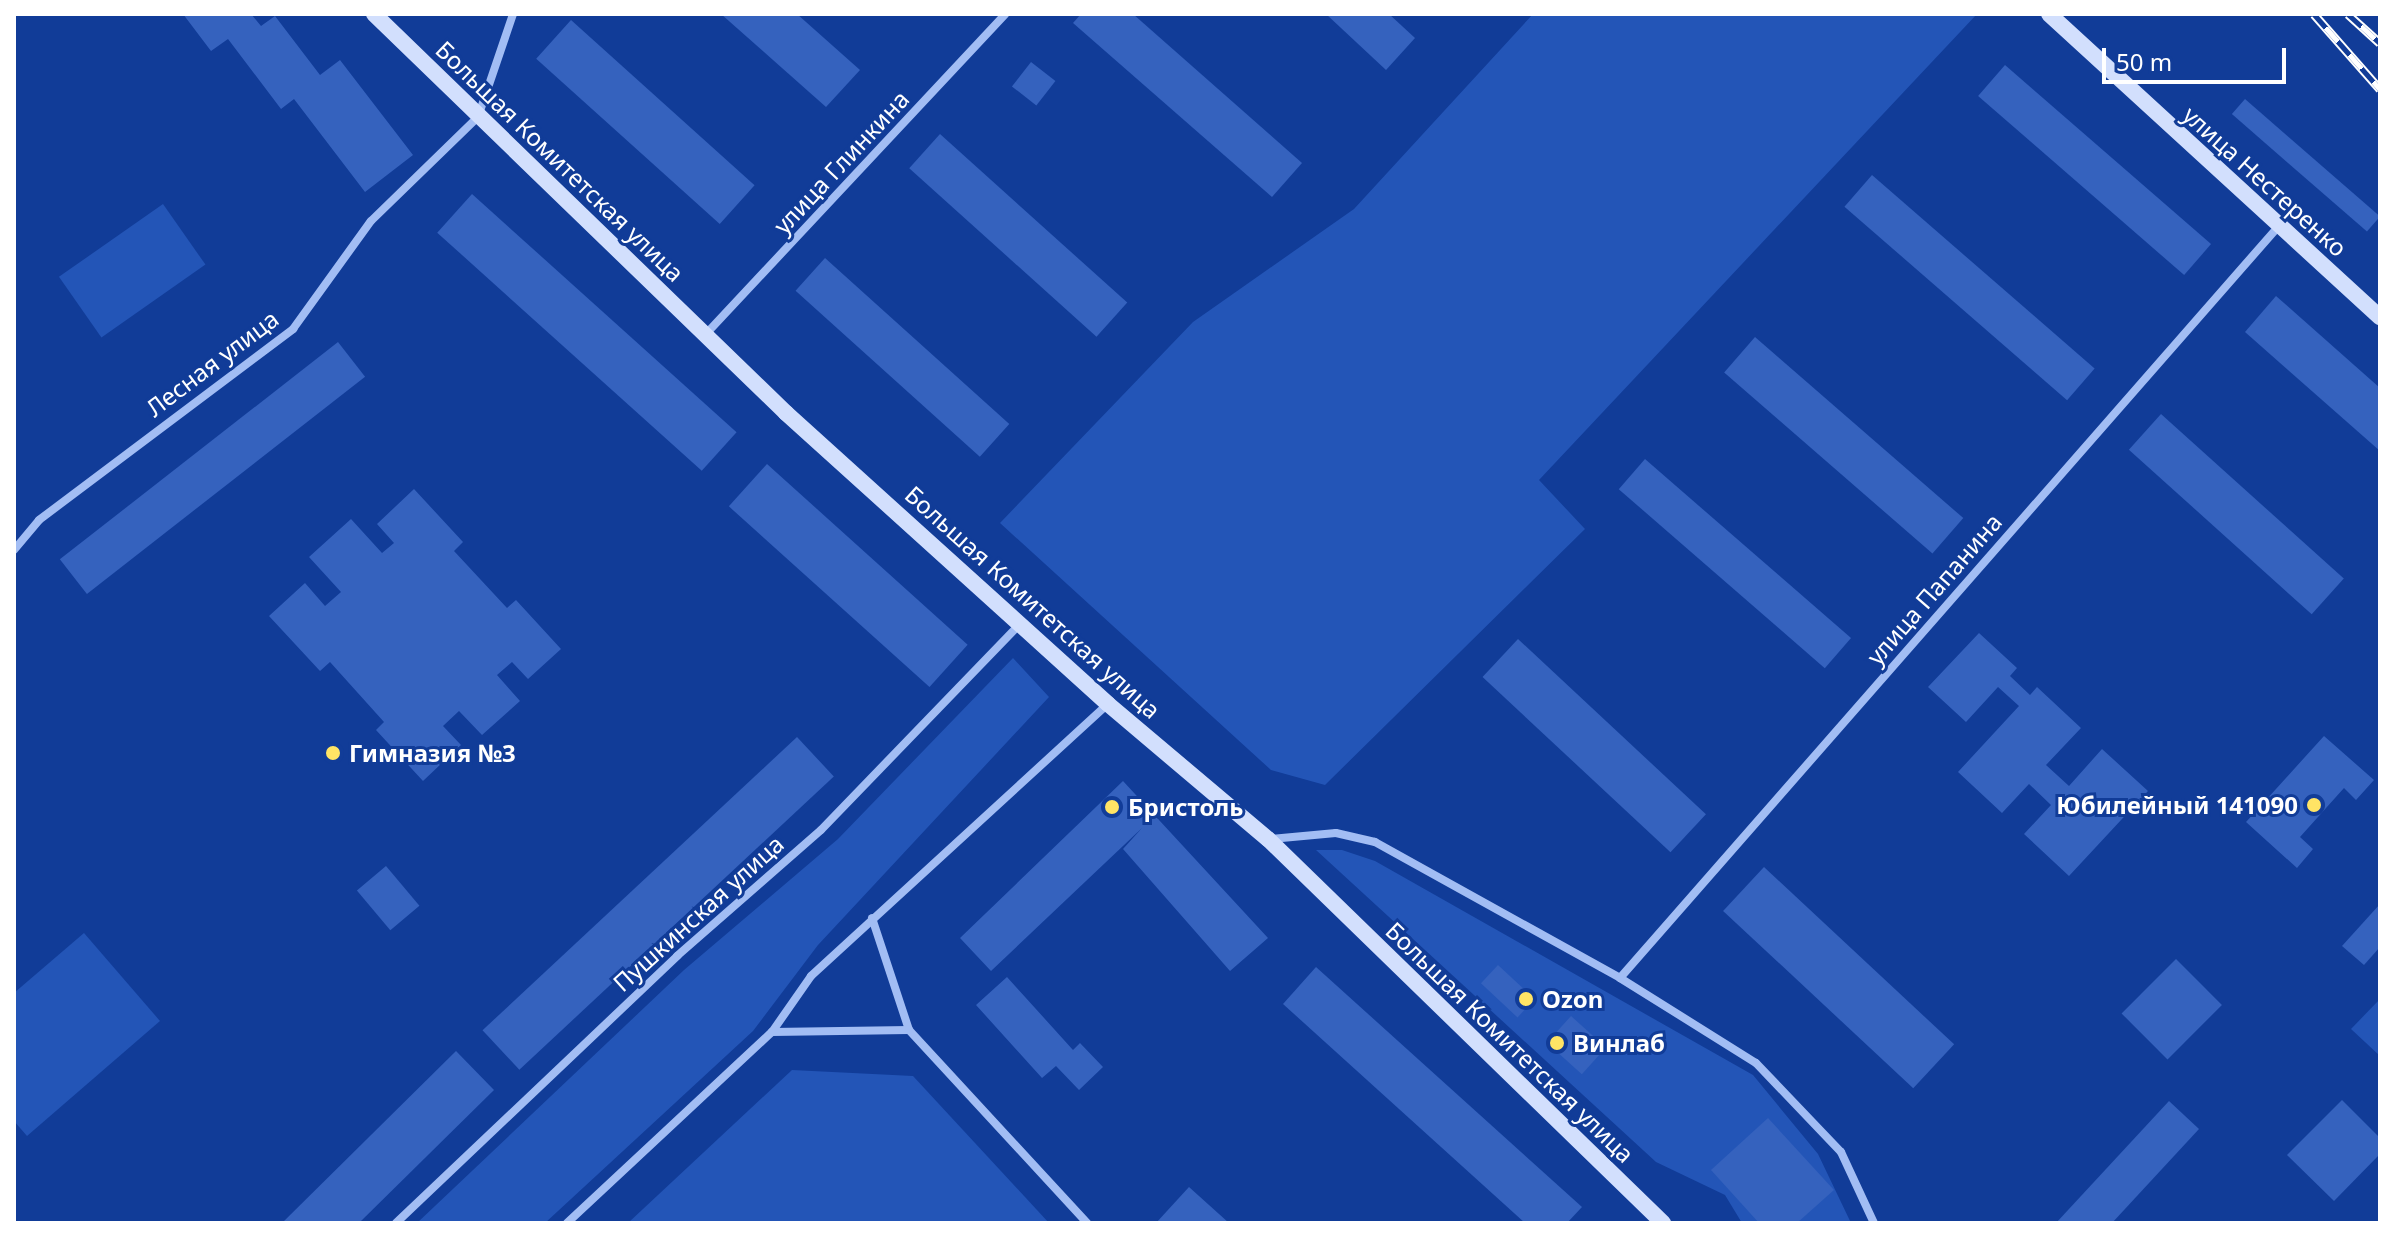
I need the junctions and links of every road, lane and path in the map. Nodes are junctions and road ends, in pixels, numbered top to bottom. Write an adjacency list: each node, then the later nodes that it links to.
1 (374, 14): 5 (street, Большая Комитетская улица)
2 (513, 14): 5 (street)
3 (1005, 14): 8 (street, улица Глинкина)
4 (2049, 14): 6 (street, улица Нестеренко)
5 (478, 117): 8 (street, Большая Комитетская улица); 9 (street, Лесная улица)
6 (2278, 227): 7 (street, улица Нестеренко); 14 (street, улица Папанина)
7 (2380, 317)
8 (704, 336): 10 (street, Большая Комитетская улица)
9 (14, 550)
10 (1020, 624): 11 (street, Большая Комитетская улица); 17 (street, Пушкинская улица)
11 (1108, 704): 12 (street, Большая Комитетская улица); 13 (street)
12 (1268, 839): 14 (street); 20 (street, Большая Комитетская улица)
13 (872, 918): 15 (street); 16 (street)
14 (1620, 978): 21 (street)
15 (909, 1030): 16 (street); 19 (street)
16 (772, 1032): 18 (street)
17 (396, 1223)
18 (567, 1223)
19 (1087, 1223)
20 (1663, 1223)
21 (1874, 1223)

